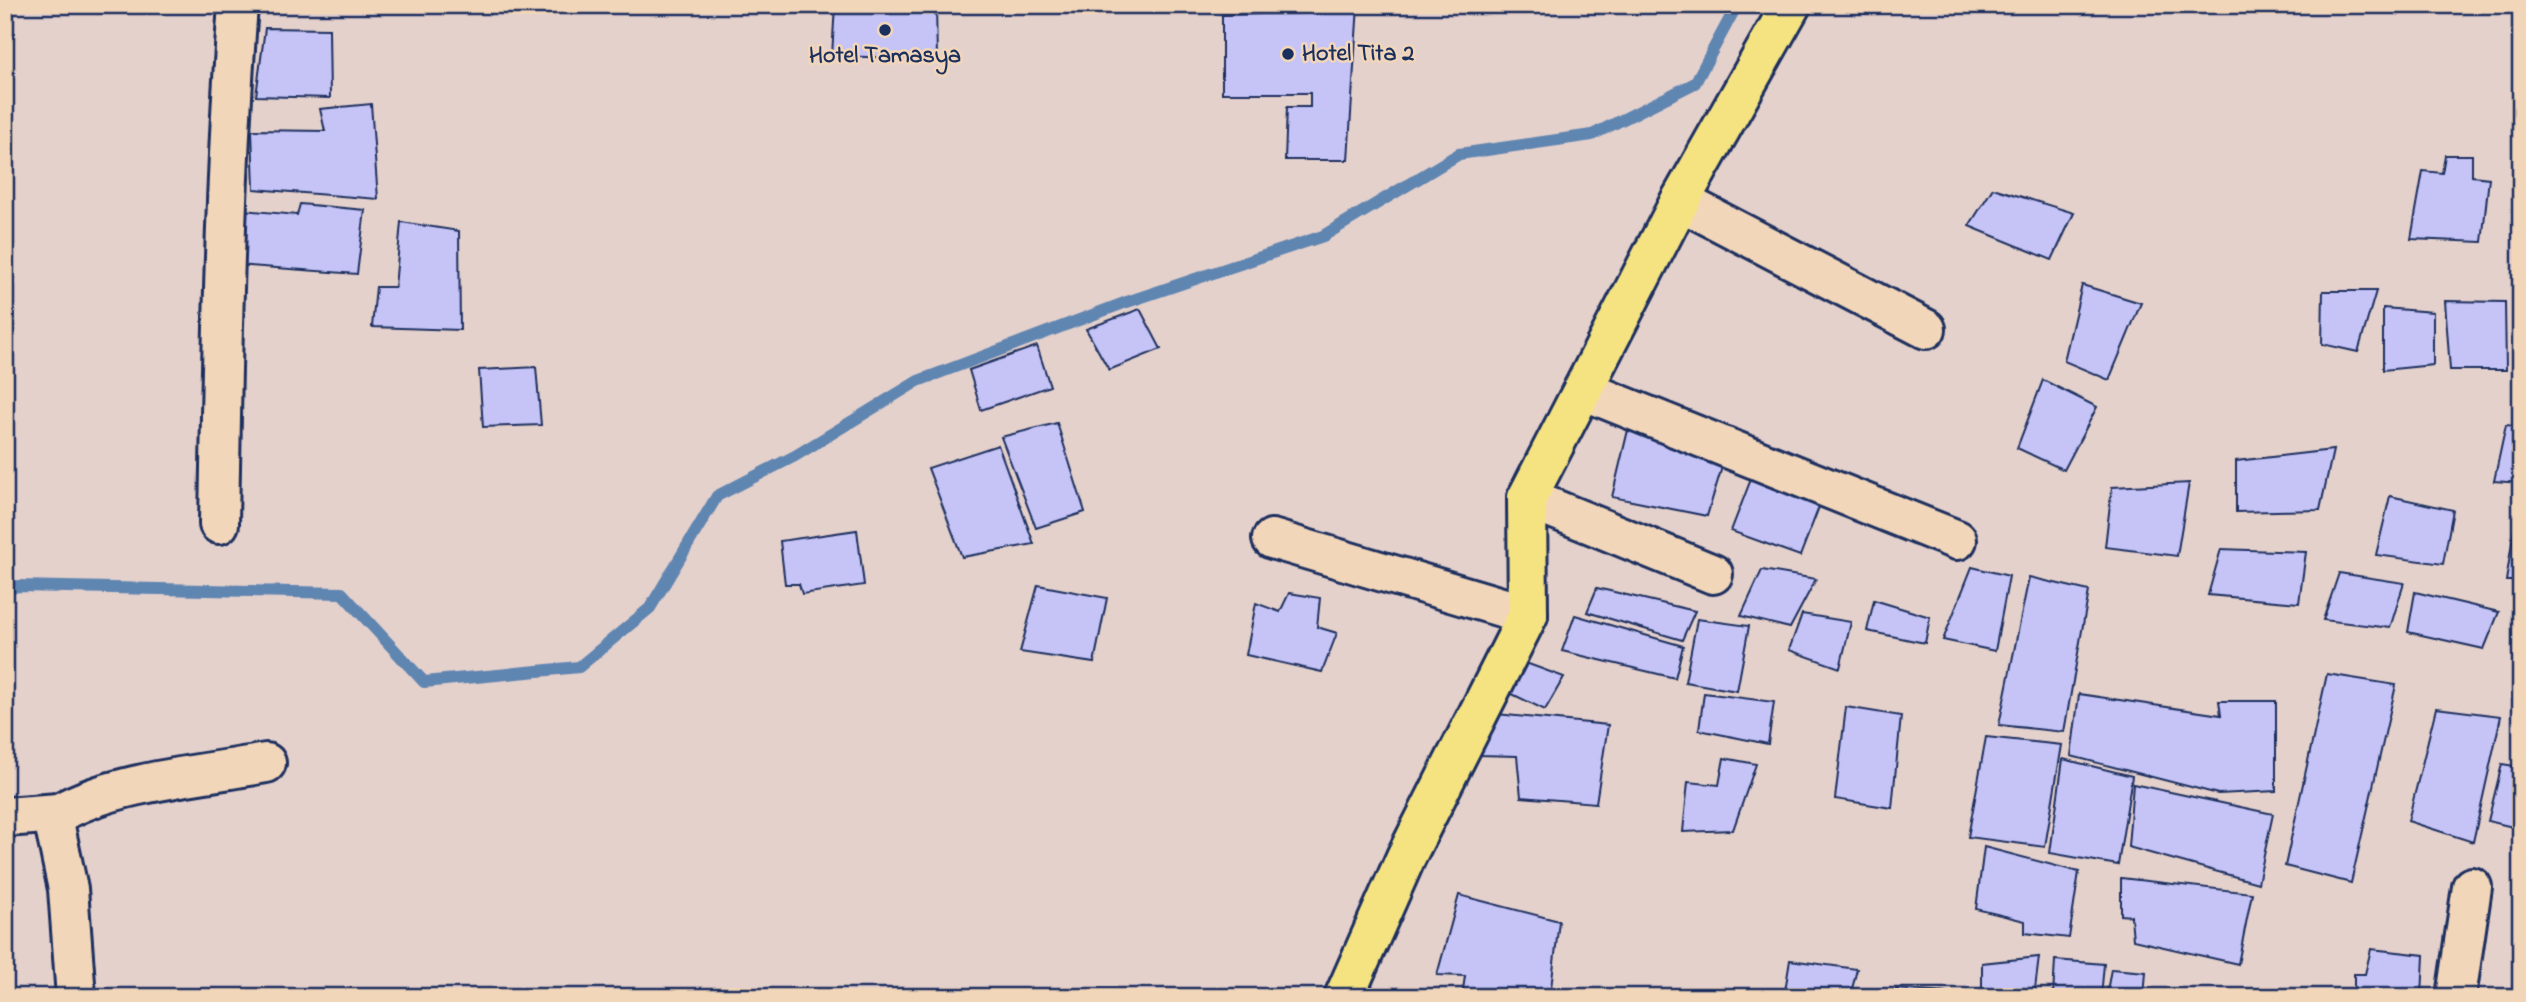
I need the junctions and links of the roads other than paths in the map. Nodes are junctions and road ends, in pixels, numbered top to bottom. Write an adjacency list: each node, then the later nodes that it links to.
1 (238, 5): 7 (street)
2 (1791, 5): 3 (highway)
3 (1680, 201): 4 (street); 5 (highway)
4 (1926, 330)
5 (1583, 390): 6 (highway); 9 (street)
6 (1527, 498): 10 (street); 11 (highway)
7 (219, 523)
8 (1272, 539): 11 (street)
9 (1957, 540)
10 (1713, 574)
11 (1528, 615): 17 (highway)
12 (266, 763): 13 (street)
13 (59, 813): 14 (street); 16 (street)
14 (5, 817)
15 (2472, 887): 18 (street)
16 (76, 997)
17 (1344, 997)
18 (2456, 997)

